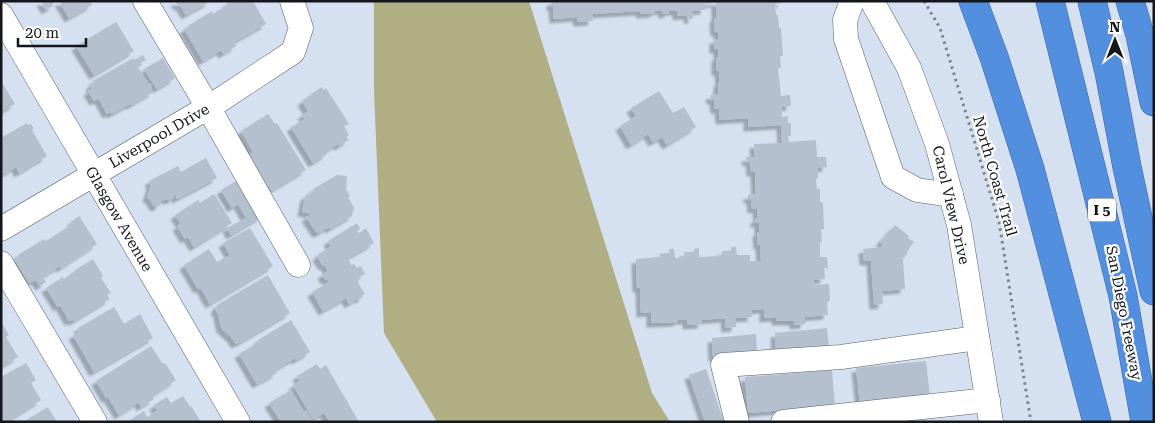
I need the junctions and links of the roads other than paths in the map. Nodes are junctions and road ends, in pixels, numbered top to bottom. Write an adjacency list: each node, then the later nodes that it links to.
1 (146, 1): 11 (street)
2 (292, 1): 11 (street, Liverpool Drive)
3 (852, 1): 13 (street)
4 (872, 1): 13 (street, Carol View Drive)
5 (973, 1): 24 (highway)
6 (1050, 1): 25 (highway, San Diego Freeway / I 5)
7 (1092, 1): 17 (highway)
8 (1130, 1): 10 (highway)
9 (1, 15): 12 (street, Glasgow Avenue)
10 (1154, 102)
11 (208, 107): 12 (street, Liverpool Drive); 16 (street)
12 (93, 174): 14 (street, Liverpool Drive); 21 (street, Glasgow Avenue)
13 (951, 195): 18 (street, Carol View Drive)
14 (1, 229)
15 (1, 262): 20 (street)
16 (298, 265)
17 (1154, 291)
18 (977, 338): 19 (street, Carol View Drive); 22 (street)
19 (989, 411): 23 (street)
20 (95, 422)
21 (238, 422)
22 (738, 422)
23 (783, 422)
24 (1097, 422)
25 (1145, 422)

